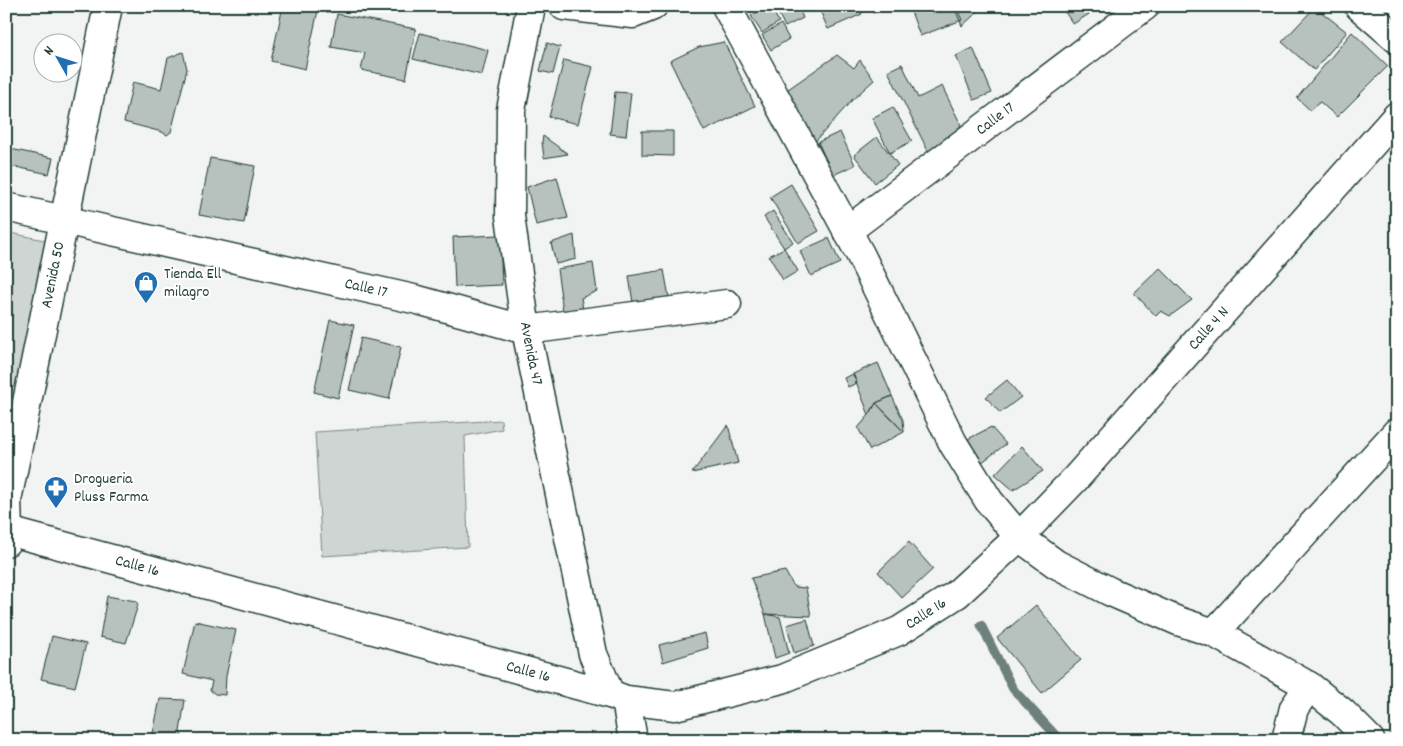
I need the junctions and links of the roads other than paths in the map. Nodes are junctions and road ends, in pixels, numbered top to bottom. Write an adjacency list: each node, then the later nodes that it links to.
1 (108, 6): 11 (street, Avenida 50)
2 (531, 6): 14 (street, Avenida 47)
3 (564, 6): 4 (street)
4 (653, 6)
5 (726, 6): 12 (street)
6 (1145, 6): 12 (street, Calle 17)
7 (1359, 6): 8 (street)
8 (1397, 39)
9 (1397, 116): 17 (street, Calle 4 N)
10 (6, 207): 11 (street, Calle 17)
11 (63, 219): 14 (street, Calle 17); 16 (street, Avenida 50)
12 (847, 231): 17 (street)
13 (727, 304): 14 (street, Calle 17)
14 (526, 330): 20 (street, Avenida 47)
15 (1397, 432): 18 (street)
16 (7, 535): 20 (street, Calle 16)
17 (1018, 537): 18 (street); 20 (street, Calle 16)
18 (1214, 632): 19 (street)
19 (1309, 686): 22 (street); 23 (street)
20 (618, 697): 21 (street, Avenida 47)
21 (633, 740)
22 (1286, 740)
23 (1370, 740)

